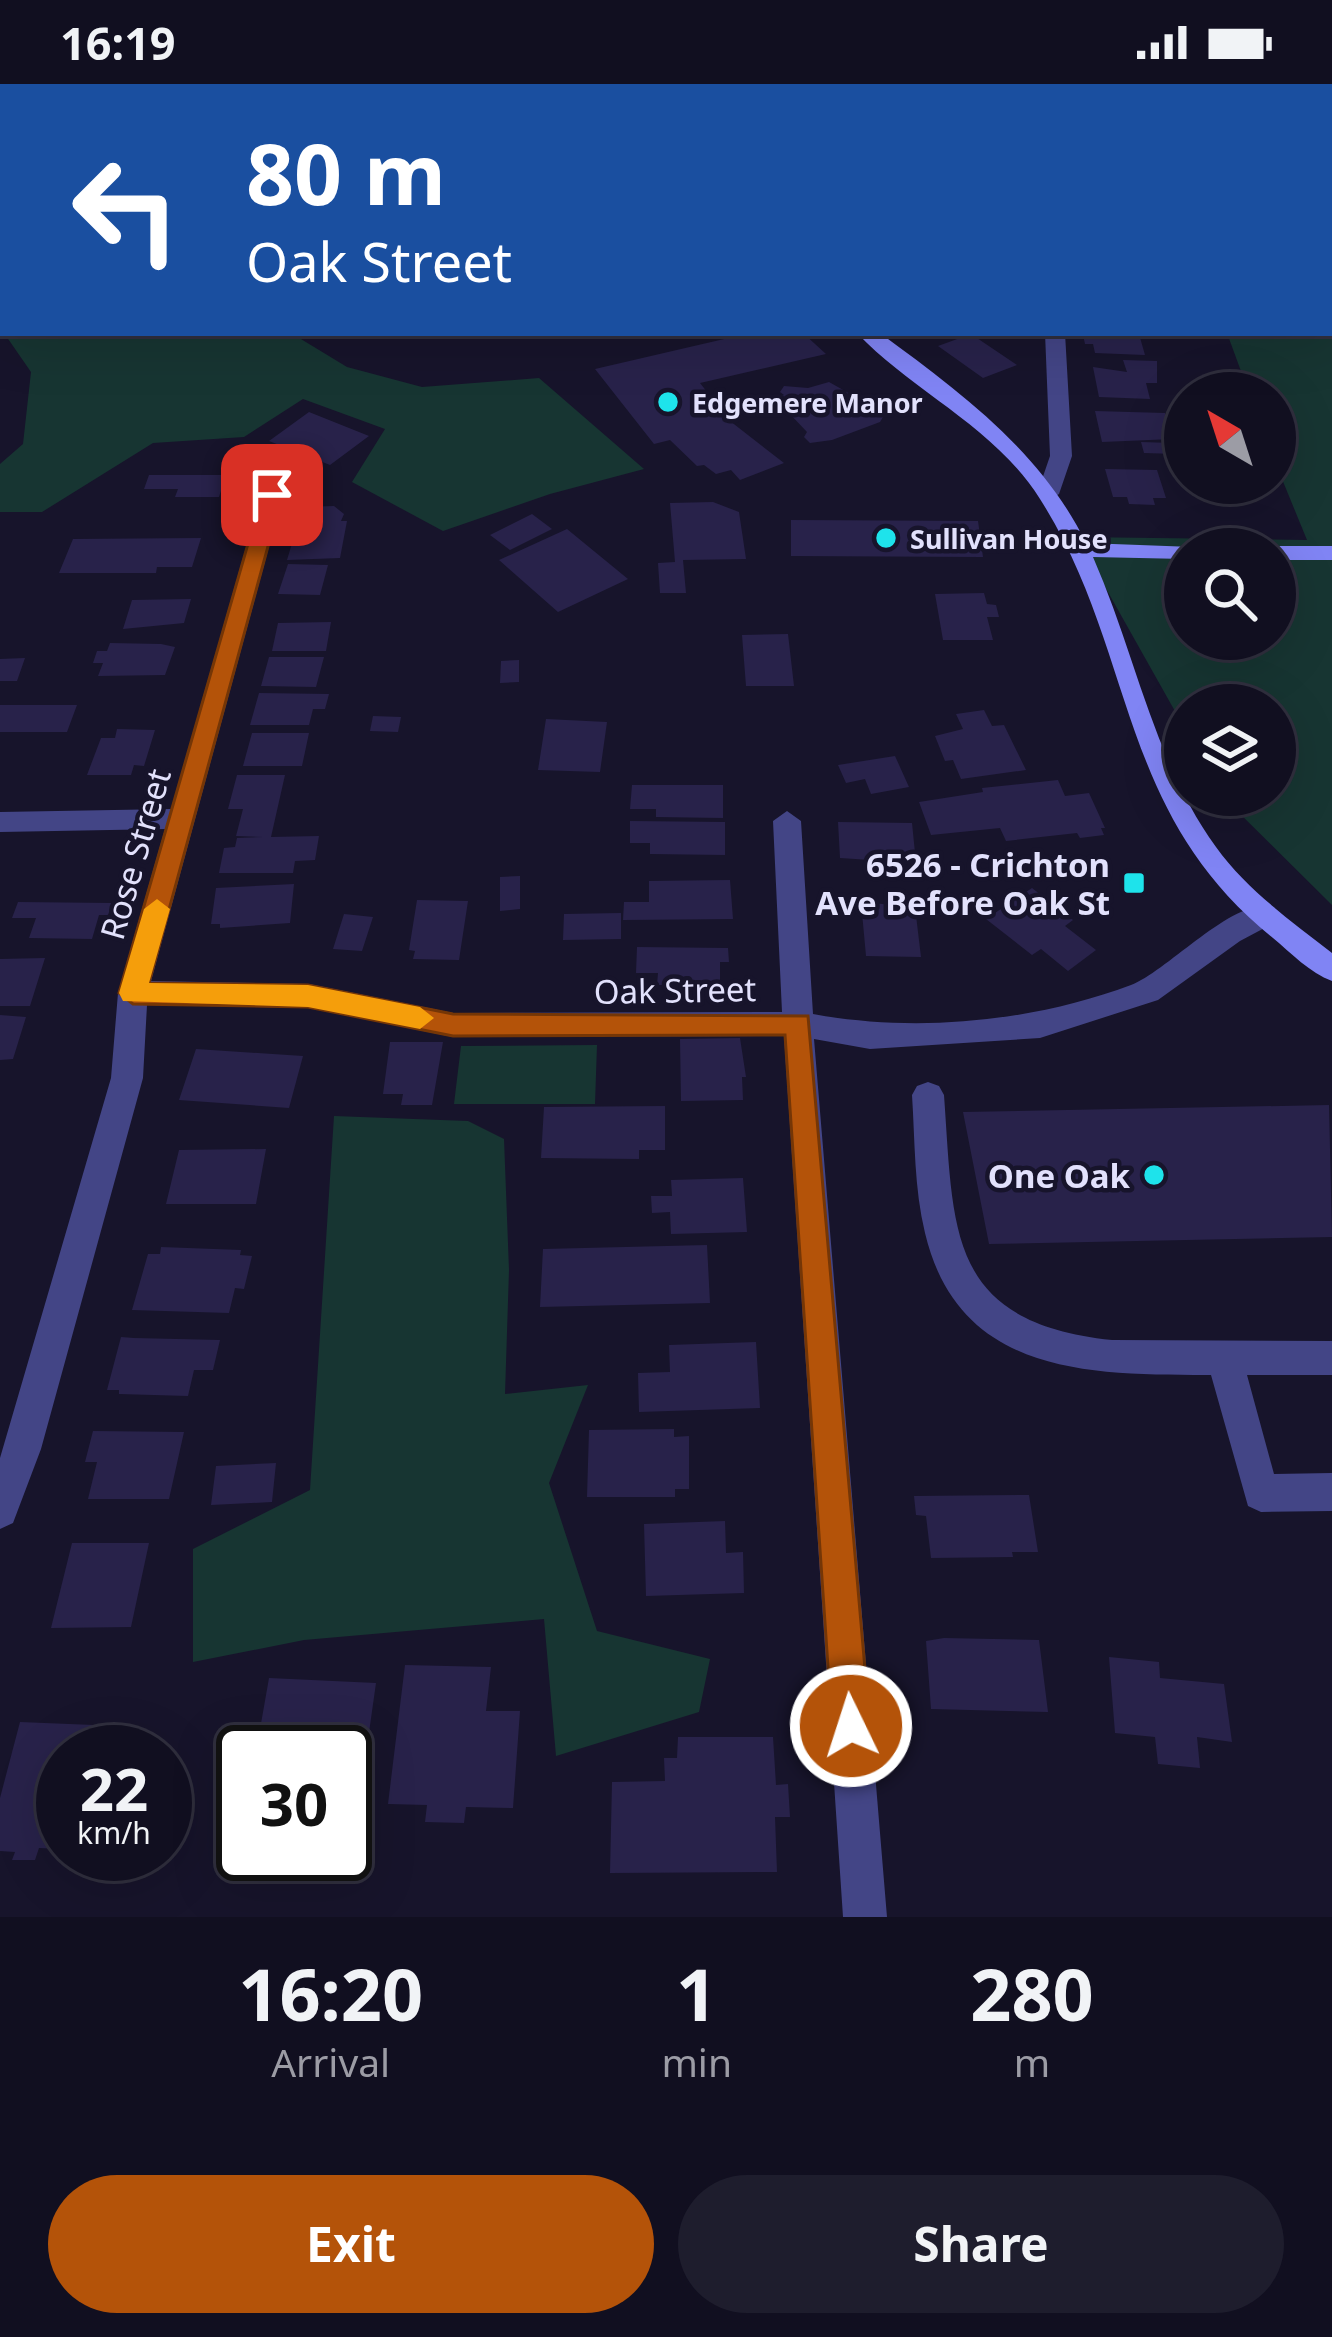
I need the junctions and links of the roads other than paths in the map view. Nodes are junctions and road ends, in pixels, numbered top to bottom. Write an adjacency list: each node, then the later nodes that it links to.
1 (871, 336): 3 (street)
2 (1055, 336): 3 (street)
3 (1048, 494): 5 (street)
4 (272, 495): 9 (street, Rose Street)
5 (1078, 550): 6 (street); 12 (street)
6 (1164, 552)
7 (1296, 553): 8 (street)
8 (1332, 554)
9 (184, 819): 11 (street); 14 (street, Rose Street)
10 (787, 821): 15 (street)
11 (0, 822)
12 (1264, 915): 13 (street); 15 (street, Oak Street)
13 (1332, 969)
14 (133, 993): 15 (street, Oak Street); 20 (street, Rose Street)
15 (798, 1024): 21 (street)
16 (928, 1095): 17 (street)
17 (1224, 1358): 18 (street); 19 (street)
18 (1332, 1358)
19 (1332, 1492)
20 (0, 1510)
21 (865, 1917)

